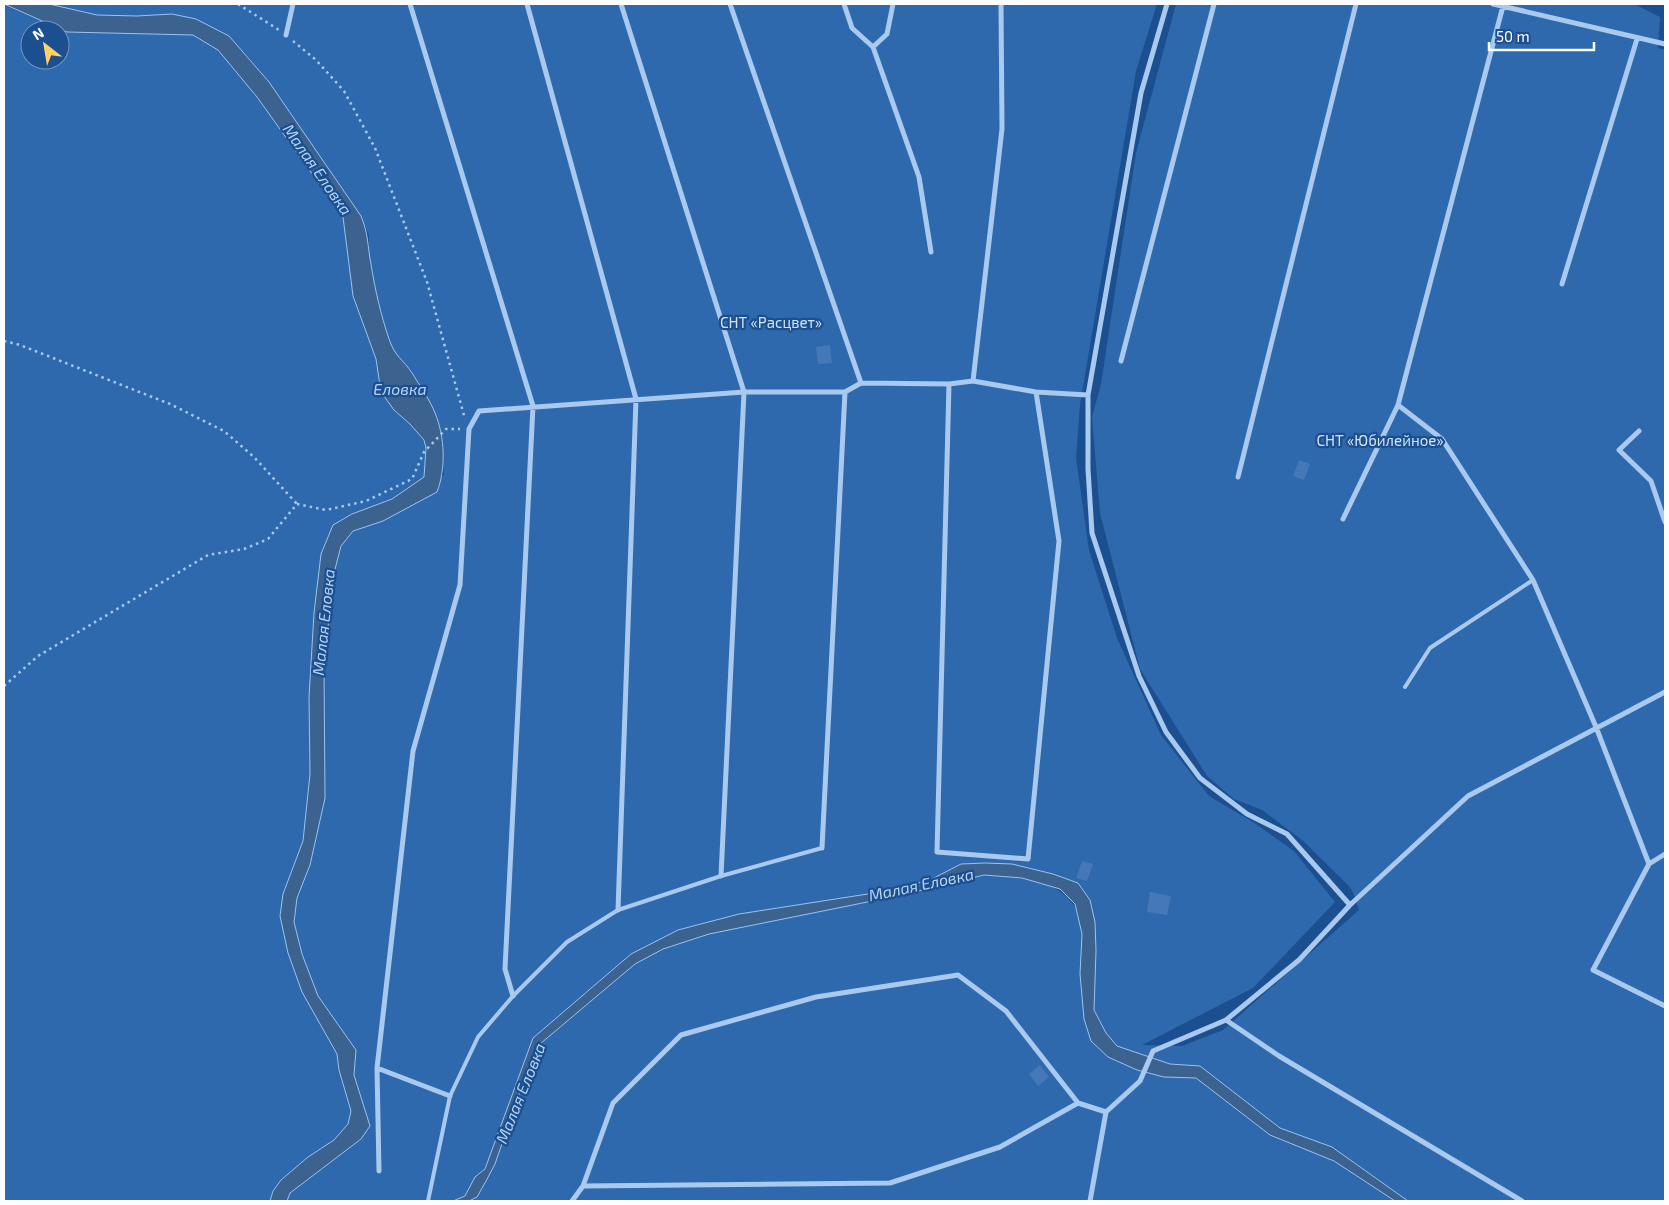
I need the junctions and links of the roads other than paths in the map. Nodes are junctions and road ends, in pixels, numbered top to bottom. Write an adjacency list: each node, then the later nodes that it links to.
1 (293, 4): 14 (street)
2 (410, 4): 30 (street)
3 (527, 4): 28 (street)
4 (621, 4): 24 (street)
5 (730, 4): 22 (street)
6 (844, 4): 17 (street)
7 (893, 4): 17 (street)
8 (1001, 4): 21 (street)
9 (1166, 4): 27 (street)
10 (1214, 4): 20 (street)
11 (1356, 4): 32 (street)
12 (1492, 4): 13 (street)
13 (1503, 5): 15 (street); 29 (street)
14 (286, 35)
15 (1637, 39): 16 (street); 19 (street)
16 (1665, 44)
17 (873, 47): 18 (street)
18 (930, 252)
19 (1562, 284)
20 (1121, 361)
21 (972, 381): 23 (street); 26 (street)
22 (861, 383): 23 (street); 25 (street)
23 (949, 384): 26 (street)
24 (744, 392): 25 (street); 28 (street); 42 (street)
25 (845, 392): 39 (street)
26 (1036, 392): 27 (street)
27 (1088, 395): 43 (street)
28 (636, 399): 30 (street); 44 (street)
29 (1398, 405): 33 (street); 35 (street)
30 (533, 406): 45 (street); 48 (street)
31 (1639, 431): 34 (street)
32 (1238, 477)
33 (1343, 519)
34 (1665, 522)
35 (1533, 580): 36 (lane); 38 (street)
36 (1405, 688)
37 (1665, 692): 38 (street)
38 (1596, 727): 41 (street); 43 (street)
39 (822, 848): 42 (lane)
40 (1665, 854): 41 (street)
41 (1649, 864): 46 (street)
42 (721, 876): 44 (lane)
43 (1350, 905): 47 (street)
44 (618, 910): 45 (lane)
45 (513, 996): 49 (lane)
46 (1665, 1006)
47 (1226, 1020): 51 (street); 57 (street)
48 (377, 1068): 49 (street); 52 (street)
49 (450, 1096): 54 (lane)
50 (1078, 1103): 51 (street); 53 (street); 53 (street)
51 (1106, 1112): 56 (street)
52 (379, 1171)
53 (583, 1186): 55 (street)
54 (428, 1201)
55 (572, 1201)
56 (1090, 1201)
57 (1522, 1201)

